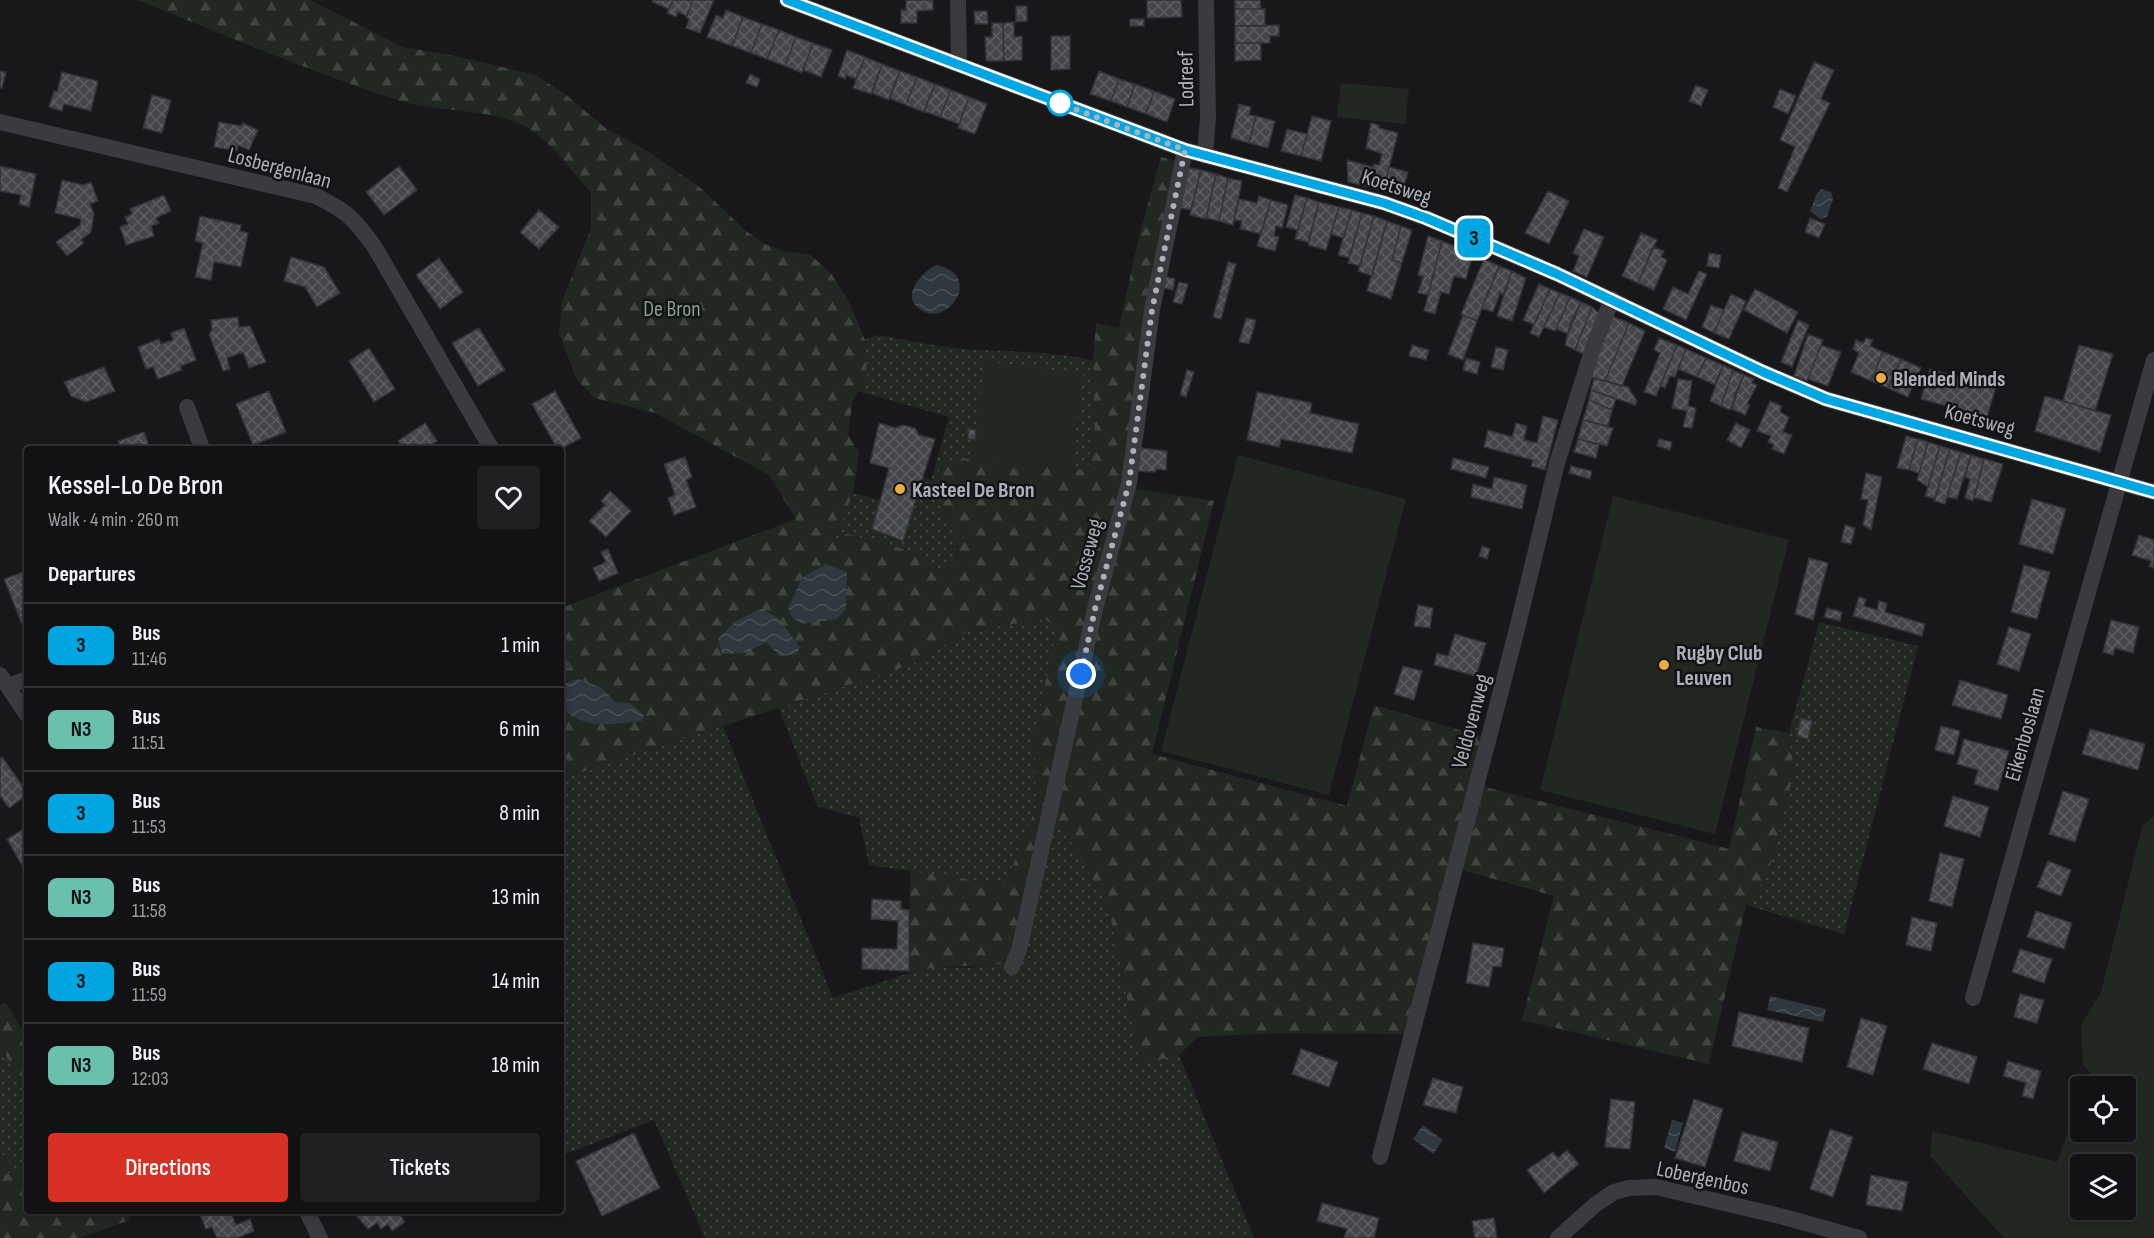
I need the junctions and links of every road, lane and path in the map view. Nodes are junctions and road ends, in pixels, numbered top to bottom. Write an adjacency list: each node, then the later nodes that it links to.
1 (787, 0): 4 (street, Koetsweg)
2 (958, 0): 4 (street)
3 (1206, 0): 7 (street, Lodreef)
4 (960, 65): 6 (street, Koetsweg)
5 (0, 122): 12 (street, Losbergenlaan)
6 (1185, 150): 7 (street, Koetsweg); 18 (street, Vosseweg)
7 (1204, 156): 8 (street, Koetsweg)
8 (1612, 299): 13 (street, Koetsweg); 20 (street, Veldovenweg)
9 (2154, 360): 13 (street)
10 (187, 407): 11 (street)
11 (201, 446)
12 (490, 446)
13 (2121, 482): 14 (street, Koetsweg); 19 (street, Eikenboslaan)
14 (2154, 492)
15 (24, 679): 16 (street)
16 (4, 680): 17 (street)
17 (24, 710)
18 (1012, 967)
19 (1973, 998)
20 (1380, 1157)
21 (308, 1214): 22 (street)
22 (320, 1238)
23 (1558, 1238): 24 (street, Lobergenbos)
24 (1859, 1238)

